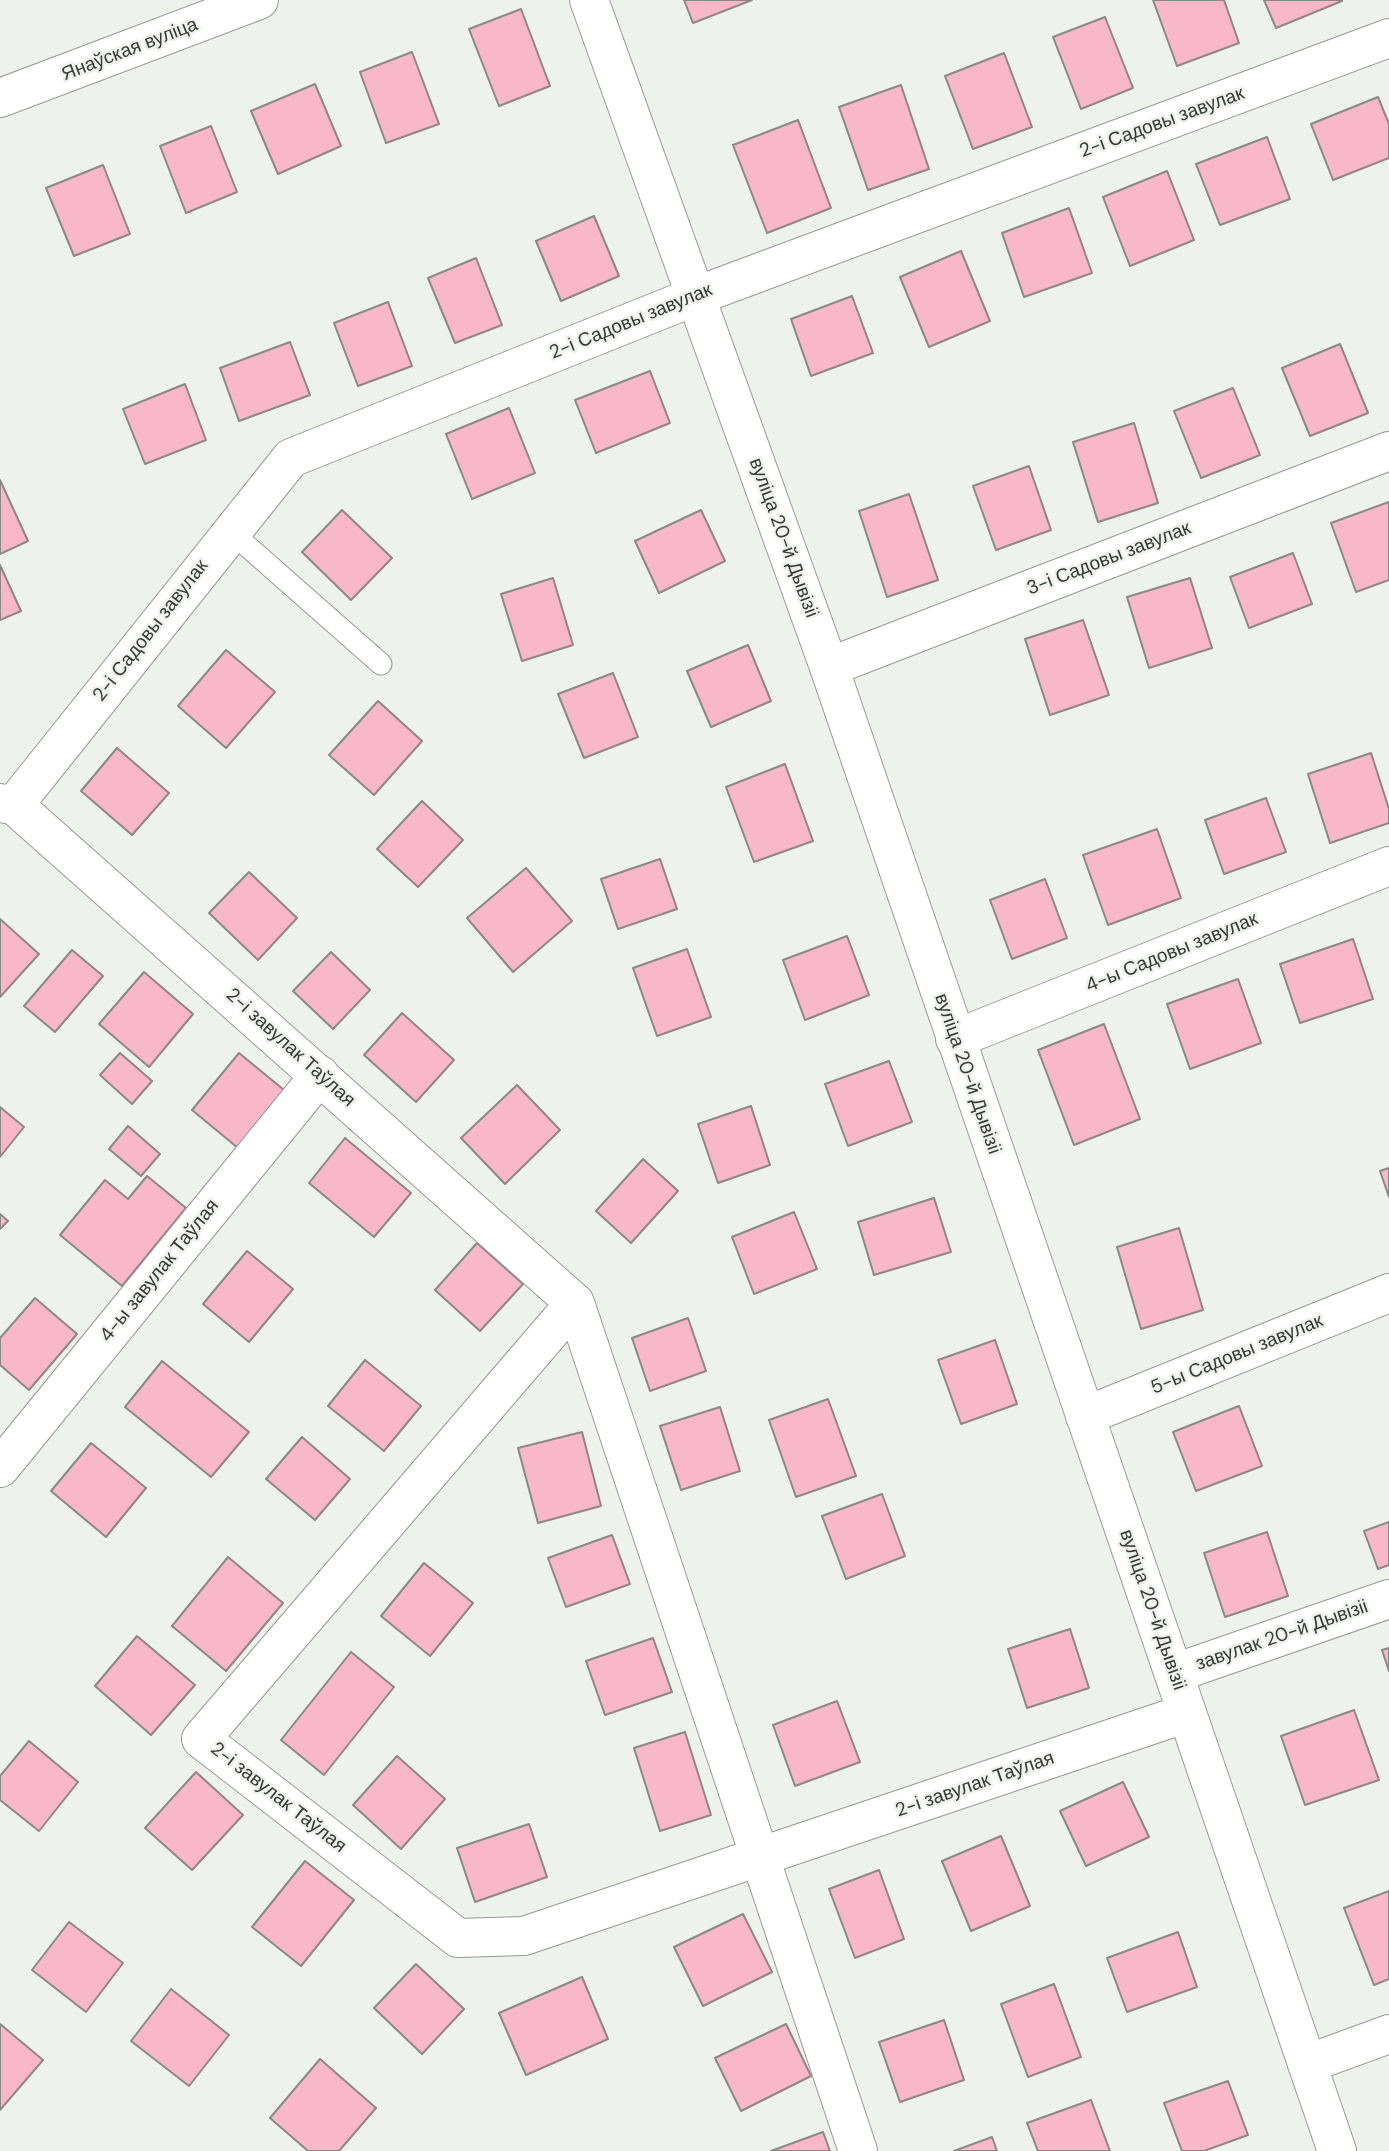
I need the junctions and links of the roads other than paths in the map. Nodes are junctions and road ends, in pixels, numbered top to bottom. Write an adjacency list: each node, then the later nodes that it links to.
1 (260, 0): 4 (street, Янаўская вуліца)
2 (589, 0): 5 (street, вуліца 20-й Дывізіі)
3 (1389, 38): 5 (street, 2-і Садовы завулак)
4 (0, 98)
5 (696, 296): 7 (street, 2-і Садовы завулак); 9 (street, вуліца 20-й Дывізіі)
6 (1389, 451): 9 (street, 3-і Садовы завулак)
7 (230, 531): 8 (lane); 10 (street, 2-і Садовы завулак)
8 (381, 664)
9 (829, 667): 12 (street, вуліца 20-й Дывізіі)
10 (5, 811): 13 (street, 2-і завулак Таўлая)
11 (1389, 866): 12 (street, 4-ы Садовы завулак)
12 (955, 1039): 16 (street, вуліца 20-й Дывізіі)
13 (320, 1074): 15 (street, 2-і завулак Таўлая); 17 (street, 4-ы завулак Таўлая)
14 (1389, 1293): 16 (street, 5-ы Садовы завулак)
15 (575, 1303): 21 (street, 2-і завулак Таўлая); 21 (street, 2-і завулак Таўлая)
16 (1084, 1416): 19 (street, вуліца 20-й Дывізіі)
17 (0, 1468)
18 (1389, 1599): 19 (street, завулак 20-й Дывізіі)
19 (1175, 1673): 20 (street, вуліца 20-й Дывізіі)
20 (1187, 1713): 21 (street, 2-і завулак Таўлая); 23 (street, вуліца 20-й Дывізіі)
21 (762, 1858): 24 (street, 2-і завулак Таўлая)
22 (1389, 2034): 23 (street)
23 (1307, 2064): 25 (street, вуліца 20-й Дывізіі)
24 (858, 2151)
25 (1337, 2151)

